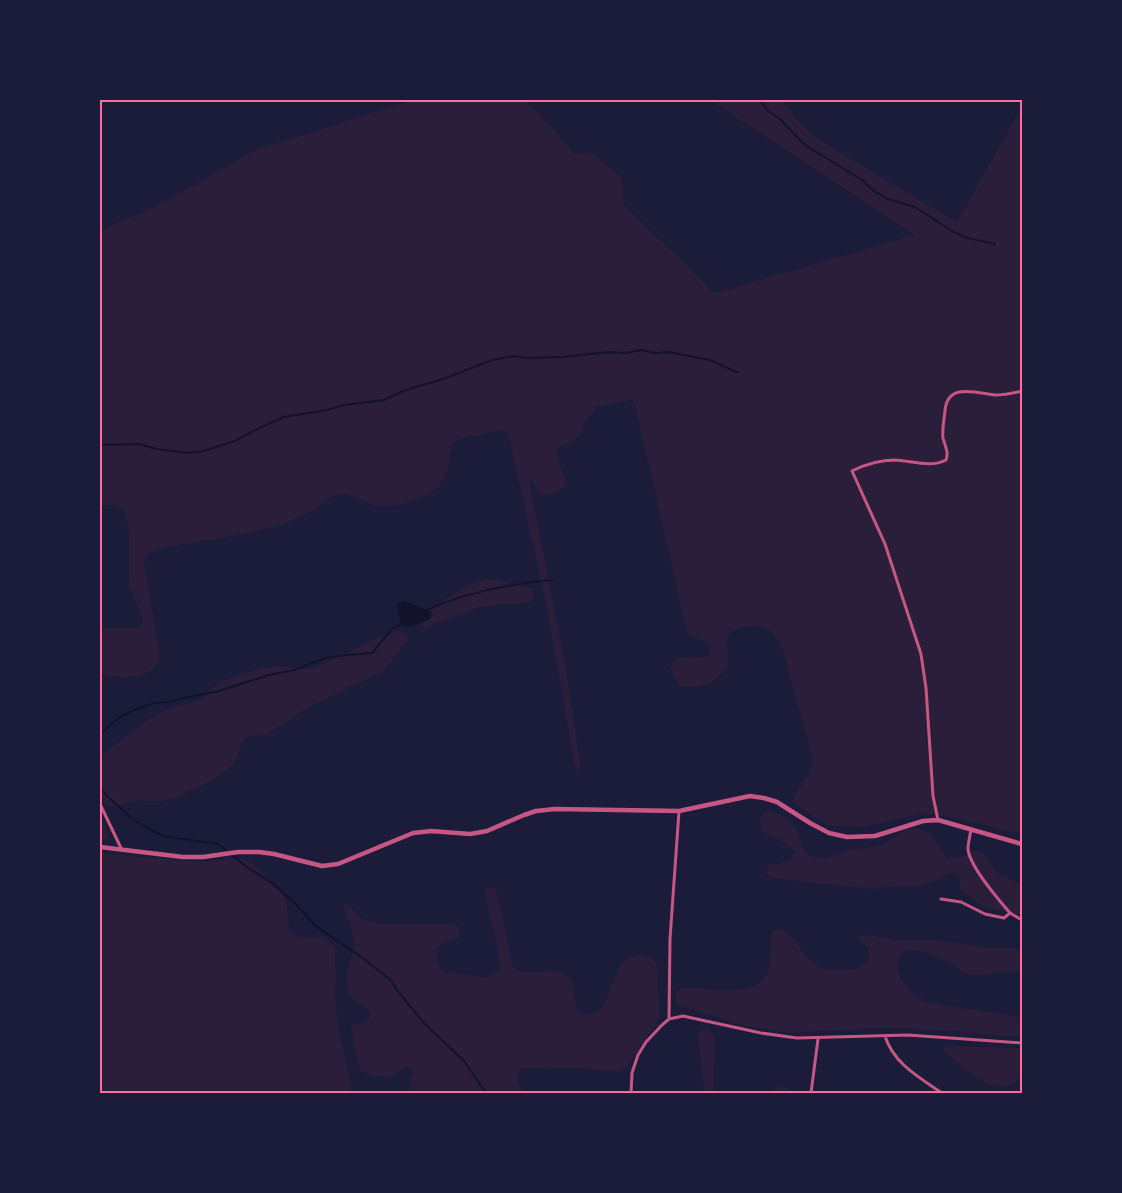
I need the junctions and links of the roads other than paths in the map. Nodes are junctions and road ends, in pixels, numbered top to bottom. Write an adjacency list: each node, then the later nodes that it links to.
1 (1022, 391): 4 (street)
2 (100, 804): 8 (street)
3 (679, 811): 4 (street); 8 (street); 12 (street)
4 (938, 820): 5 (street)
5 (971, 828): 6 (street); 10 (street)
6 (1022, 844)
7 (100, 847): 8 (street)
8 (121, 848)
9 (941, 899): 10 (street)
10 (1010, 913): 11 (street)
11 (1022, 920)
12 (669, 1019): 14 (street); 16 (street)
13 (885, 1036): 14 (street); 15 (street); 18 (street)
14 (818, 1039): 17 (street)
15 (1022, 1043)
16 (631, 1093)
17 (811, 1093)
18 (942, 1093)

